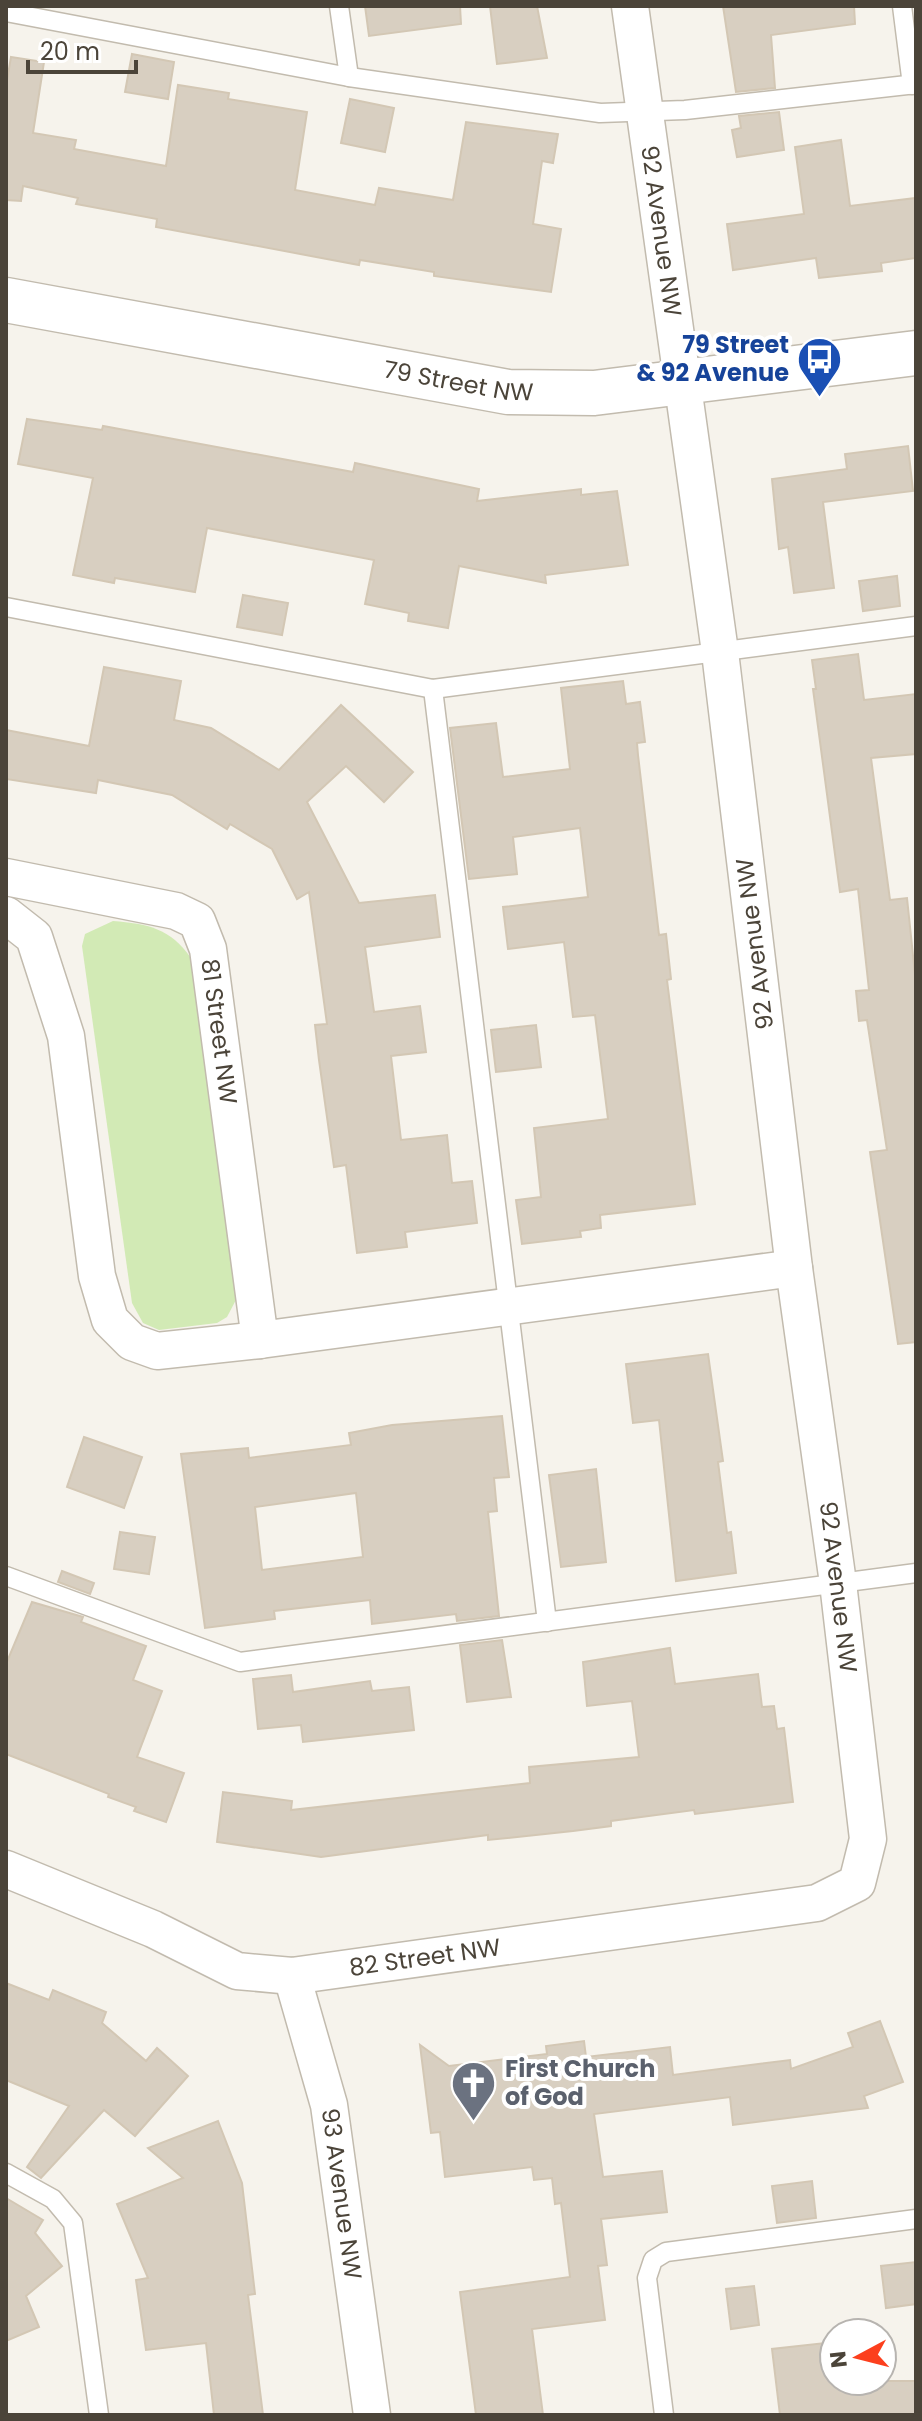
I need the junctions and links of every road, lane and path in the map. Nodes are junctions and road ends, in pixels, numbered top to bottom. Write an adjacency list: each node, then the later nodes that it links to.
1 (339, 6): 5 (lane)
2 (630, 6): 7 (street, 92 Avenue NW)
3 (902, 6): 6 (lane)
4 (6, 12): 5 (lane)
5 (349, 77): 7 (lane)
6 (914, 84): 7 (lane)
7 (644, 111): 10 (street, 92 Avenue NW)
8 (6, 300): 10 (street, 79 Street NW)
9 (916, 353): 10 (street, 79 Street NW)
10 (683, 383): 13 (street, 92 Avenue NW)
11 (6, 607): 14 (lane)
12 (916, 626): 13 (lane)
13 (720, 652): 14 (lane); 17 (street, 92 Avenue NW)
14 (433, 689): 18 (lane)
15 (6, 877): 19 (street, 81 Street NW)
16 (6, 915): 19 (street)
17 (794, 1268): 18 (street); 22 (street, 92 Avenue NW)
18 (509, 1306): 19 (street); 23 (lane)
19 (260, 1340)
20 (916, 1573): 22 (lane)
21 (6, 1576): 23 (lane)
22 (838, 1583): 23 (lane); 25 (street, 92 Avenue NW)
23 (547, 1622)
24 (6, 1869): 26 (street, 82 Street NW)
25 (857, 1883): 26 (street, 82 Street NW)
26 (292, 1976): 30 (street, 93 Avenue NW)
27 (6, 2173): 29 (lane)
28 (916, 2219): 31 (lane)
29 (99, 2415)
30 (372, 2415)
31 (664, 2415)

